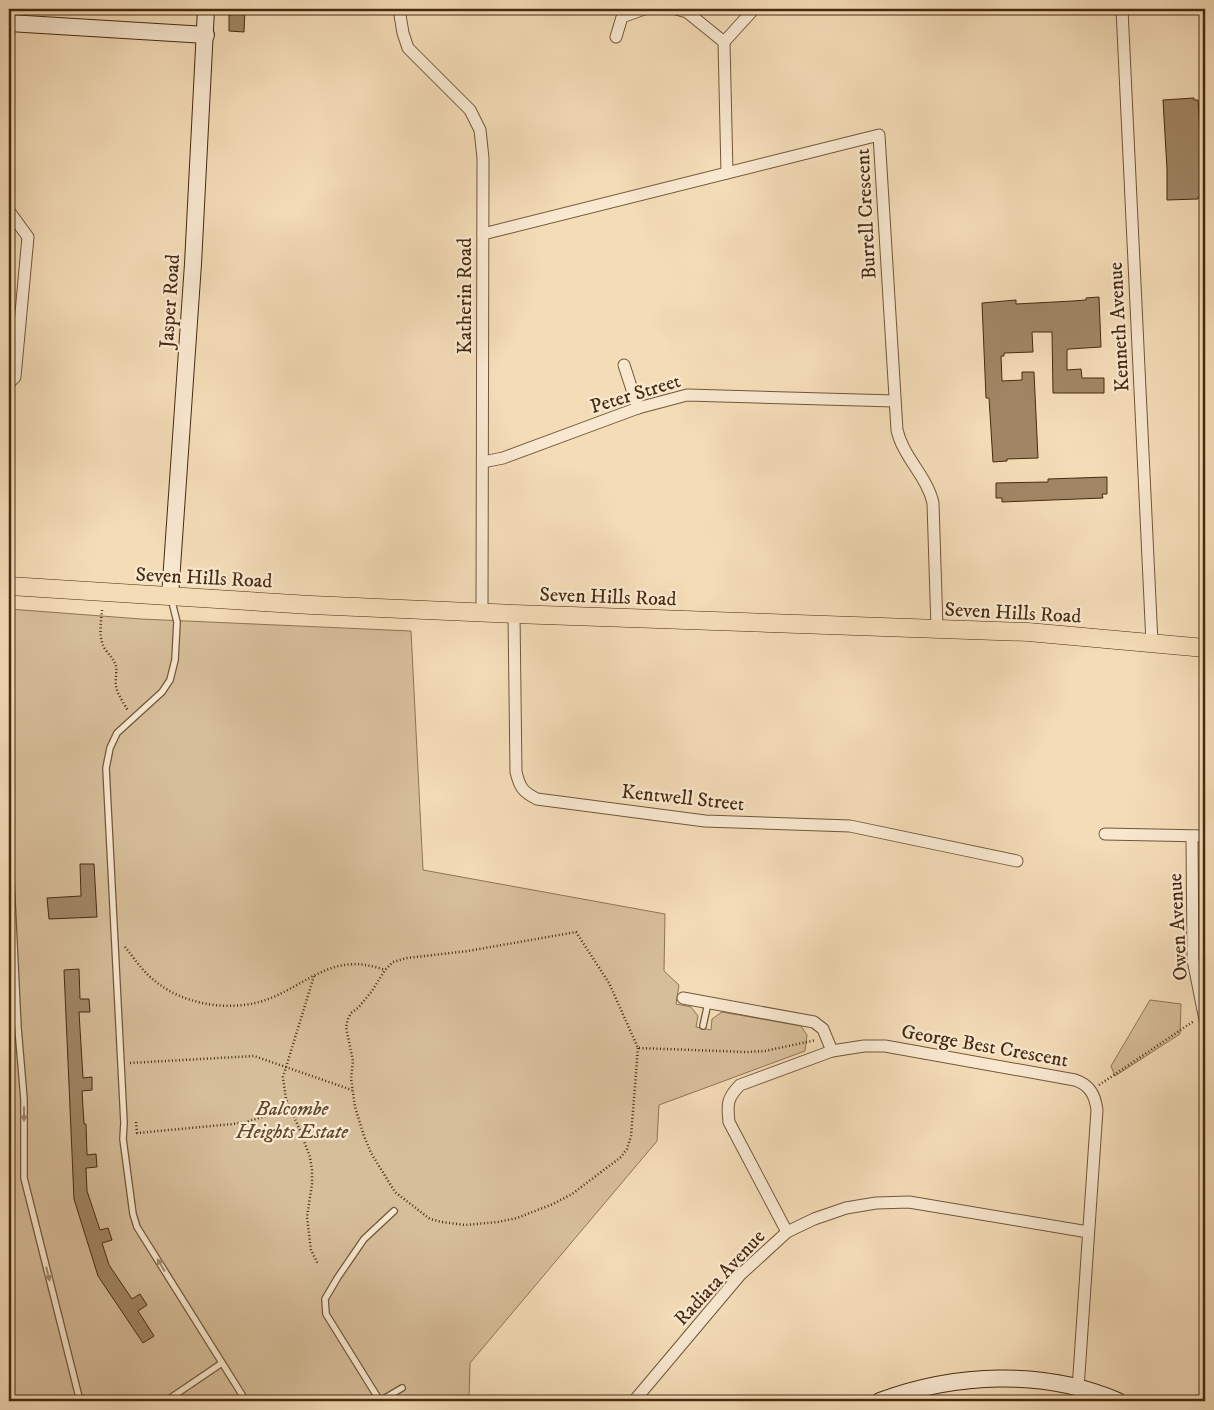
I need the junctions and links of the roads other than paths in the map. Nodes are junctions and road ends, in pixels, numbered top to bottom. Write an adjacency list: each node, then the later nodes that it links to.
1 (206, 9): 8 (street, Jasper Road)
2 (400, 9): 13 (street, Katherin Road)
3 (644, 9): 9 (street)
4 (676, 9): 10 (street)
5 (754, 9): 10 (street)
6 (1122, 9): 24 (street, Kenneth Avenue)
7 (9, 23): 8 (street)
8 (206, 35): 20 (street, Jasper Road)
9 (616, 36)
10 (724, 42): 11 (street)
11 (727, 174): 13 (street, Burrell Crescent); 16 (street, Burrell Crescent)
12 (9, 211): 15 (street)
13 (483, 234): 18 (street, Katherin Road)
14 (624, 365): 17 (street)
15 (9, 383)
16 (894, 401): 17 (street, Peter Street); 23 (street, Burrell Crescent)
17 (638, 408): 18 (street, Peter Street)
18 (483, 462): 21 (street, Katherin Road)
19 (9, 586): 20 (main road, Seven Hills Road)
20 (170, 596): 21 (main road, Seven Hills Road); 39 (lane, one-way to 20)
21 (482, 612): 22 (main road, Seven Hills Road)
22 (514, 614): 23 (main road, Seven Hills Road); 30 (street, Kentwell Street)
23 (937, 629): 24 (main road, Seven Hills Road)
24 (1152, 643): 25 (main road, Seven Hills Road)
25 (1205, 648)
26 (1106, 834): 28 (street)
27 (1205, 836): 28 (street)
28 (1192, 837): 33 (street, Owen Avenue)
29 (9, 839): 42 (lane, one-way to 42)
30 (1016, 861)
31 (683, 998): 32 (street)
32 (708, 1003): 34 (lane); 35 (street)
33 (1204, 1017)
34 (703, 1026)
35 (832, 1051): 37 (street, George Best Crescent); 38 (street, George Best Crescent)
36 (394, 1211): 45 (lane)
37 (787, 1232): 38 (street, Radiata Avenue); 46 (street, Radiata Avenue)
38 (1088, 1232): 41 (street)
39 (222, 1363): 43 (lane); 44 (lane)
40 (402, 1388): 45 (lane)
41 (1078, 1389): 47 (street); 48 (street)
42 (80, 1401)
43 (166, 1401)
44 (246, 1401)
45 (380, 1401)
46 (634, 1401)
47 (880, 1401)
48 (1118, 1401)

